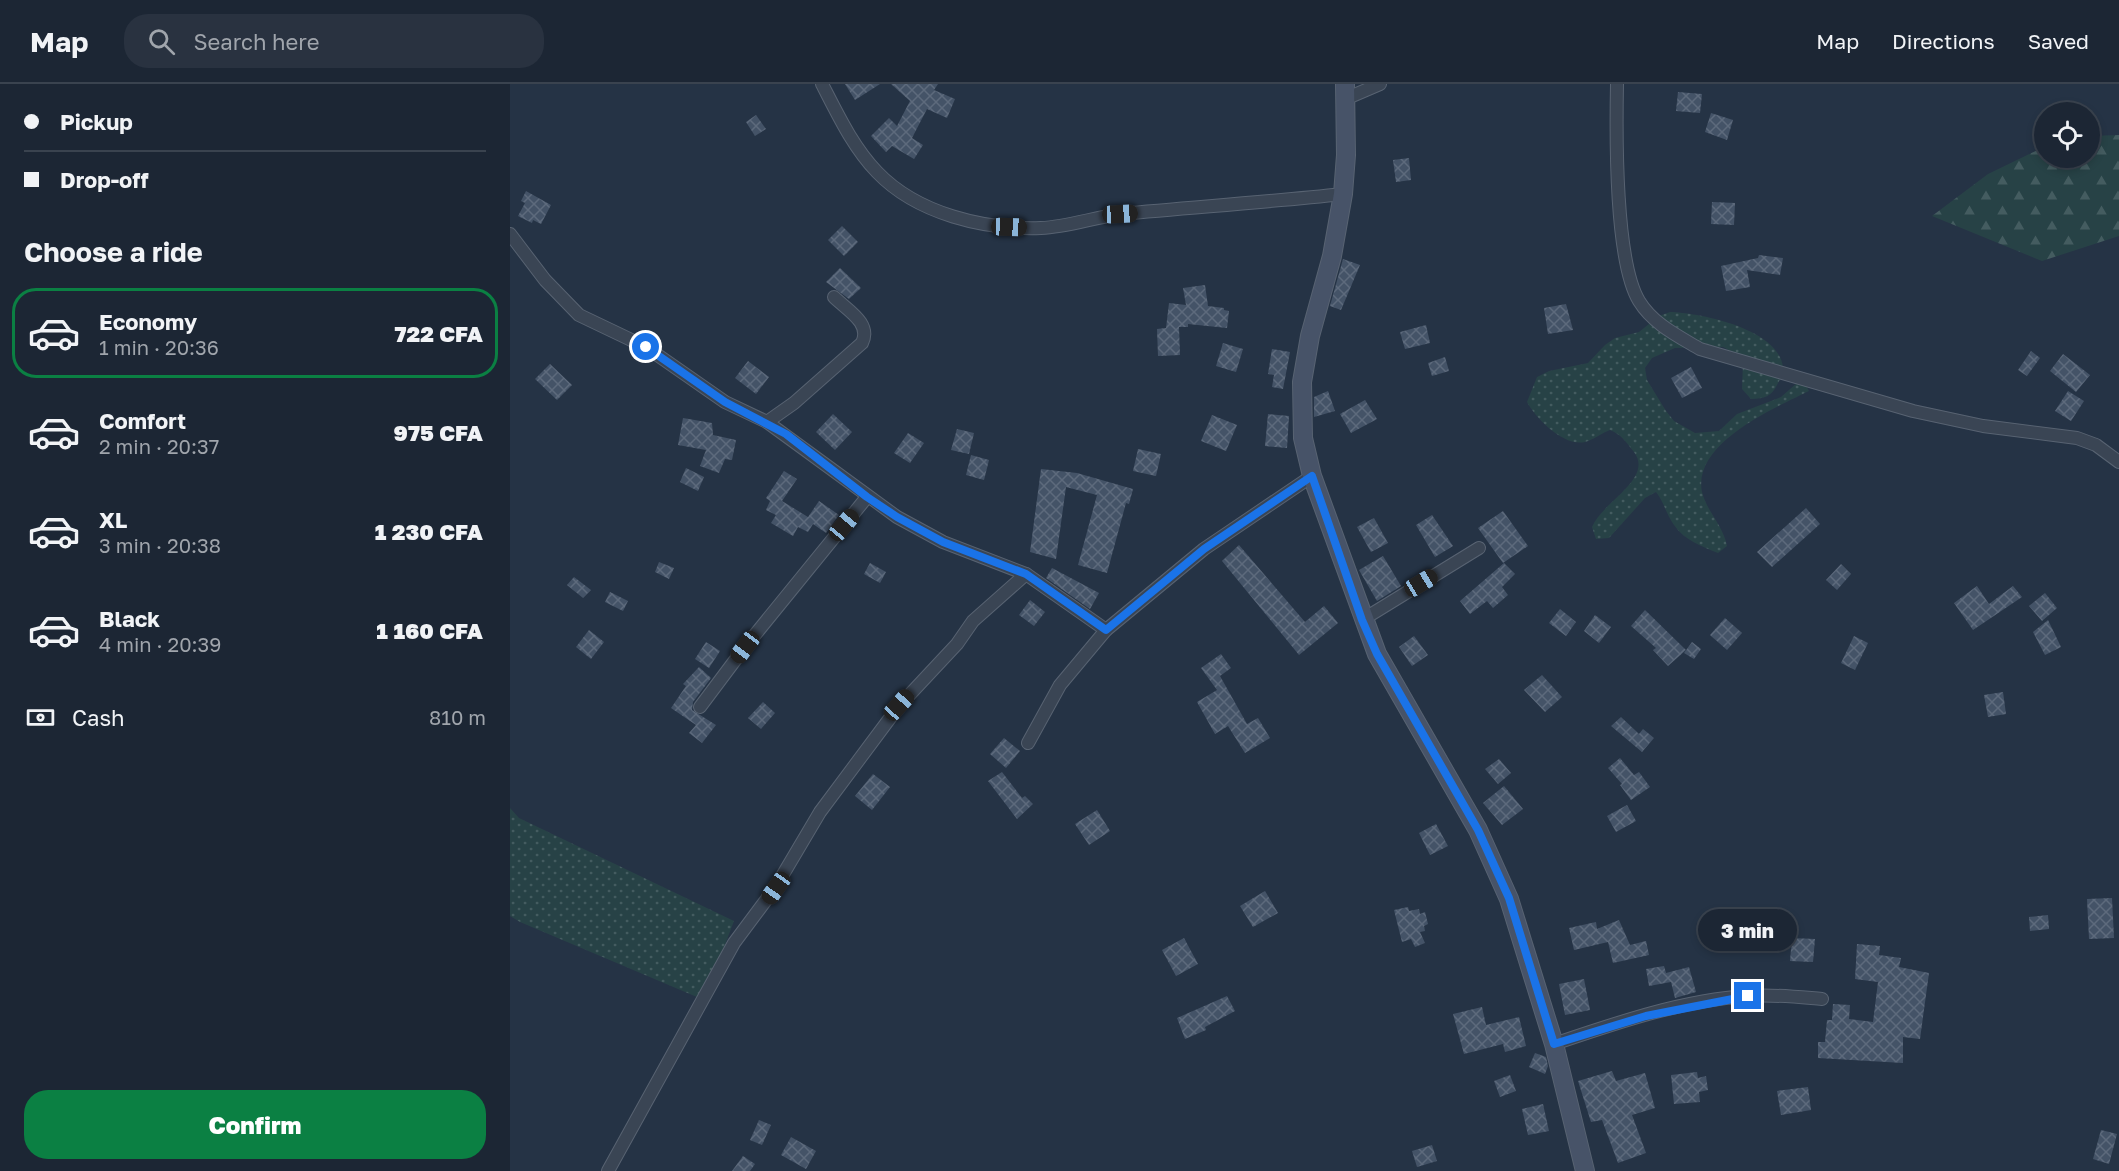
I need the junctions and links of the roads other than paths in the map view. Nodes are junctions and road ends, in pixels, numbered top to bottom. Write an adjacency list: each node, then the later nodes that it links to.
1 (822, 84): 5 (street)
2 (1380, 84): 4 (street)
3 (1617, 84): 9 (street)
4 (1345, 92): 5 (street)
5 (1343, 194): 10 (street)
6 (510, 234): 8 (street)
7 (834, 297): 8 (street)
8 (766, 422): 11 (street)
9 (2119, 462)
10 (1312, 476): 14 (street); 15 (street)
11 (867, 497): 13 (street); 16 (street)
12 (1479, 549): 14 (street)
13 (1026, 574): 15 (street); 20 (street)
14 (1362, 620): 19 (street)
15 (1106, 630): 17 (street)
16 (700, 707)
17 (1028, 743)
18 (1822, 999): 19 (street)
19 (1554, 1044): 21 (street)
20 (608, 1171)
21 (1585, 1171)

